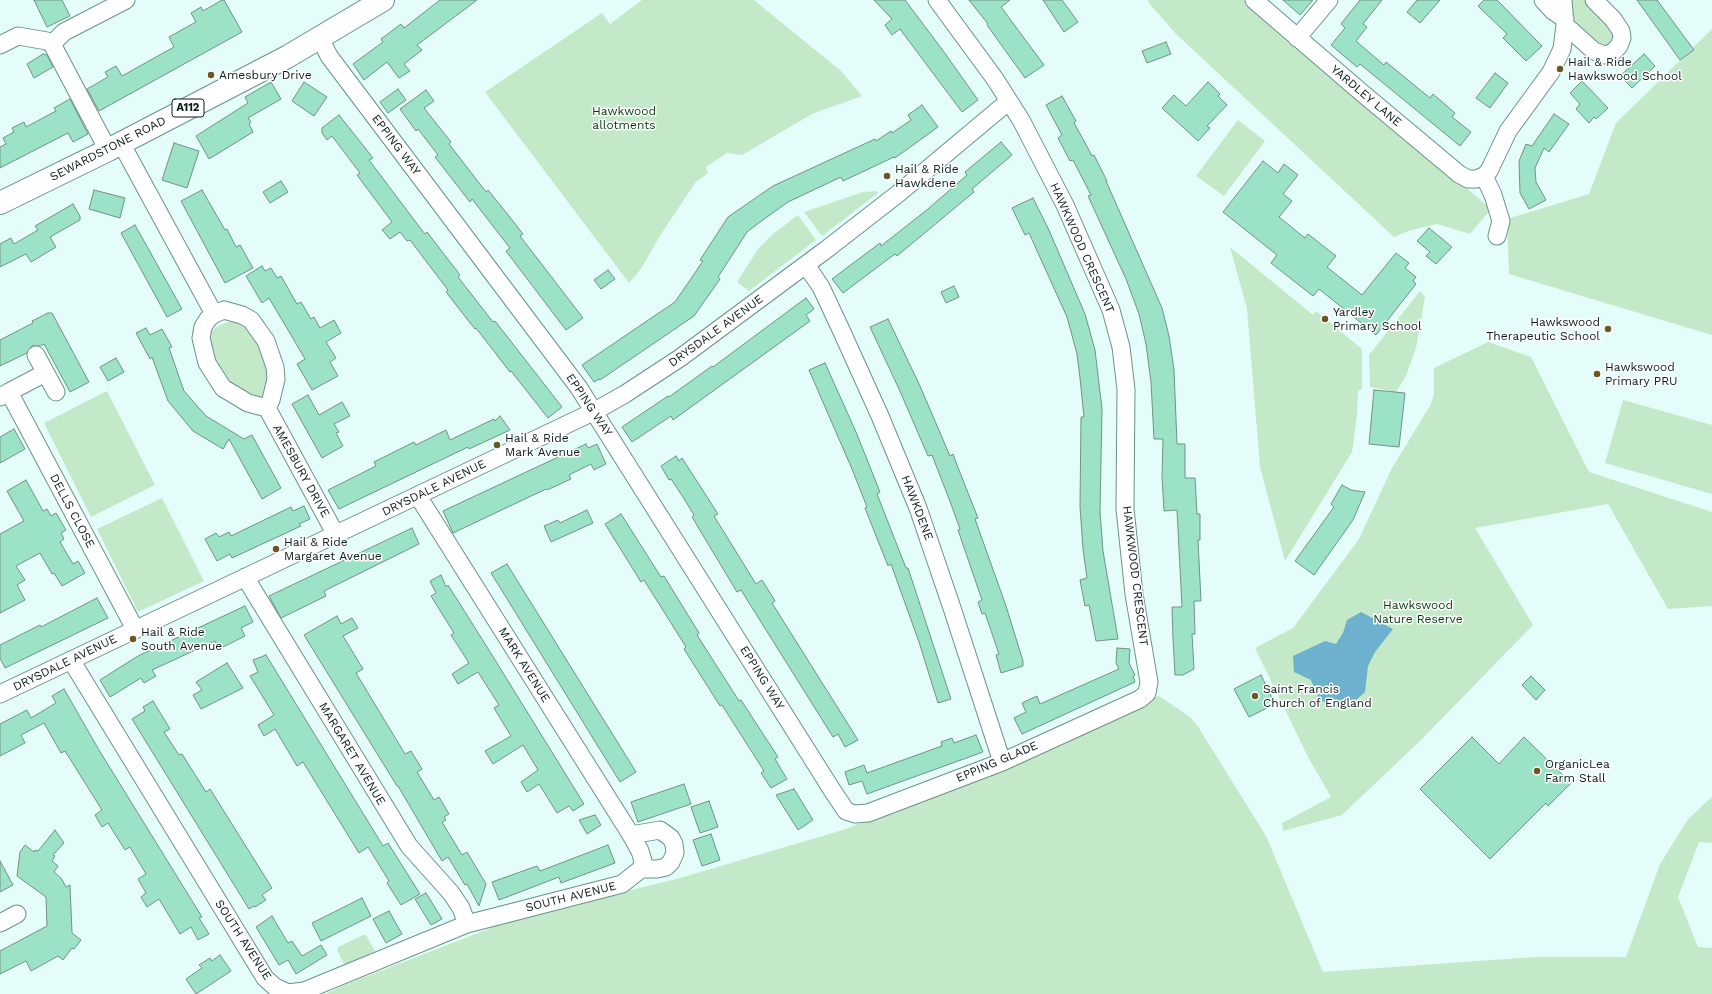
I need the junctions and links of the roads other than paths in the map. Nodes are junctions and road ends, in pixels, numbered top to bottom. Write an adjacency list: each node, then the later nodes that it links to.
1 (126, 0): 12 (street)
2 (383, 0): 10 (main road, SEWARDSTONE ROAD / A112)
3 (937, 0): 14 (street, HAWKWOOD CRESCENT)
4 (1254, 0): 11 (street, YARDLEY LANE)
5 (1329, 0): 11 (street)
6 (1543, 0): 9 (street)
7 (1563, 0): 9 (street)
8 (1594, 0): 9 (street)
9 (1565, 22): 16 (street)
10 (320, 38): 15 (main road, SEWARDSTONE ROAD / A112); 26 (street, EPPING WAY)
11 (1296, 38): 16 (street, YARDLEY LANE)
12 (52, 44): 13 (street); 15 (street)
13 (0, 45)
14 (1009, 101): 19 (street, DRYSDALE AVENUE); 32 (street, HAWKWOOD CRESCENT)
15 (114, 147): 17 (main road, SEWARDSTONE ROAD / A112); 20 (street)
16 (1488, 170): 18 (street)
17 (0, 203)
18 (1497, 236)
19 (806, 265): 26 (street, DRYSDALE AVENUE); 34 (street, HAWKDENE)
20 (214, 314): 25 (street); 25 (street)
21 (36, 355): 22 (street)
22 (45, 373): 23 (street); 24 (street, DELLS CLOSE)
23 (56, 392)
24 (5, 394): 30 (street, DELLS CLOSE)
25 (267, 408): 28 (street, AMESBURY DRIVE)
26 (595, 411): 27 (street, DRYSDALE AVENUE); 35 (street, EPPING WAY)
27 (418, 496): 28 (street, DRYSDALE AVENUE); 36 (street, MARK AVENUE)
28 (336, 535): 29 (street, DRYSDALE AVENUE)
29 (245, 577): 30 (street, DRYSDALE AVENUE); 40 (street, MARGARET AVENUE)
30 (135, 629): 31 (street, DRYSDALE AVENUE)
31 (71, 660): 33 (street, DRYSDALE AVENUE); 40 (street, SOUTH AVENUE)
32 (1148, 671): 34 (street, EPPING GLADE)
33 (0, 694)
34 (1002, 762): 35 (street, EPPING GLADE)
35 (832, 790)
36 (631, 835): 37 (street, MARK AVENUE); 37 (street)
37 (641, 869): 40 (street, SOUTH AVENUE)
38 (17, 914): 39 (street)
39 (0, 923)
40 (467, 924)

